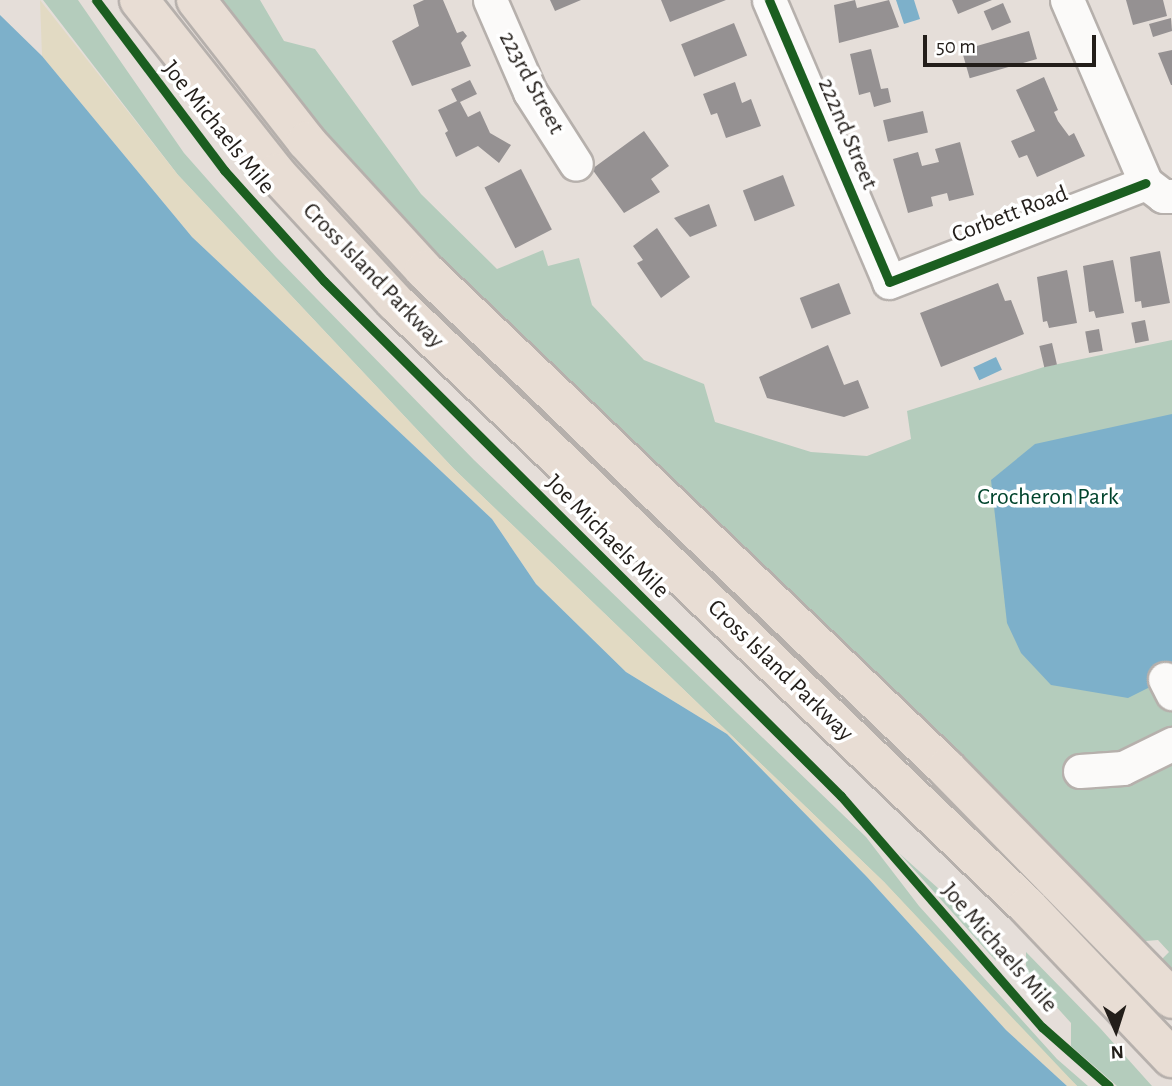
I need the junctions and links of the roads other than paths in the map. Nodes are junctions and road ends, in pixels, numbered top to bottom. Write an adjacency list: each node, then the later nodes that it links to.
1 (139, 0): 12 (highway, Cross Island Parkway)
2 (196, 0): 11 (highway, Cross Island Parkway)
3 (490, 0): 6 (street, 223rd Street)
4 (769, 0): 8 (street, 222nd Street)
5 (1067, 0): 7 (street)
6 (576, 164)
7 (1159, 189): 8 (street, Corbett Road)
8 (888, 282)
9 (1172, 744): 10 (street)
10 (1080, 771)
11 (1172, 999)
12 (1172, 1058)

